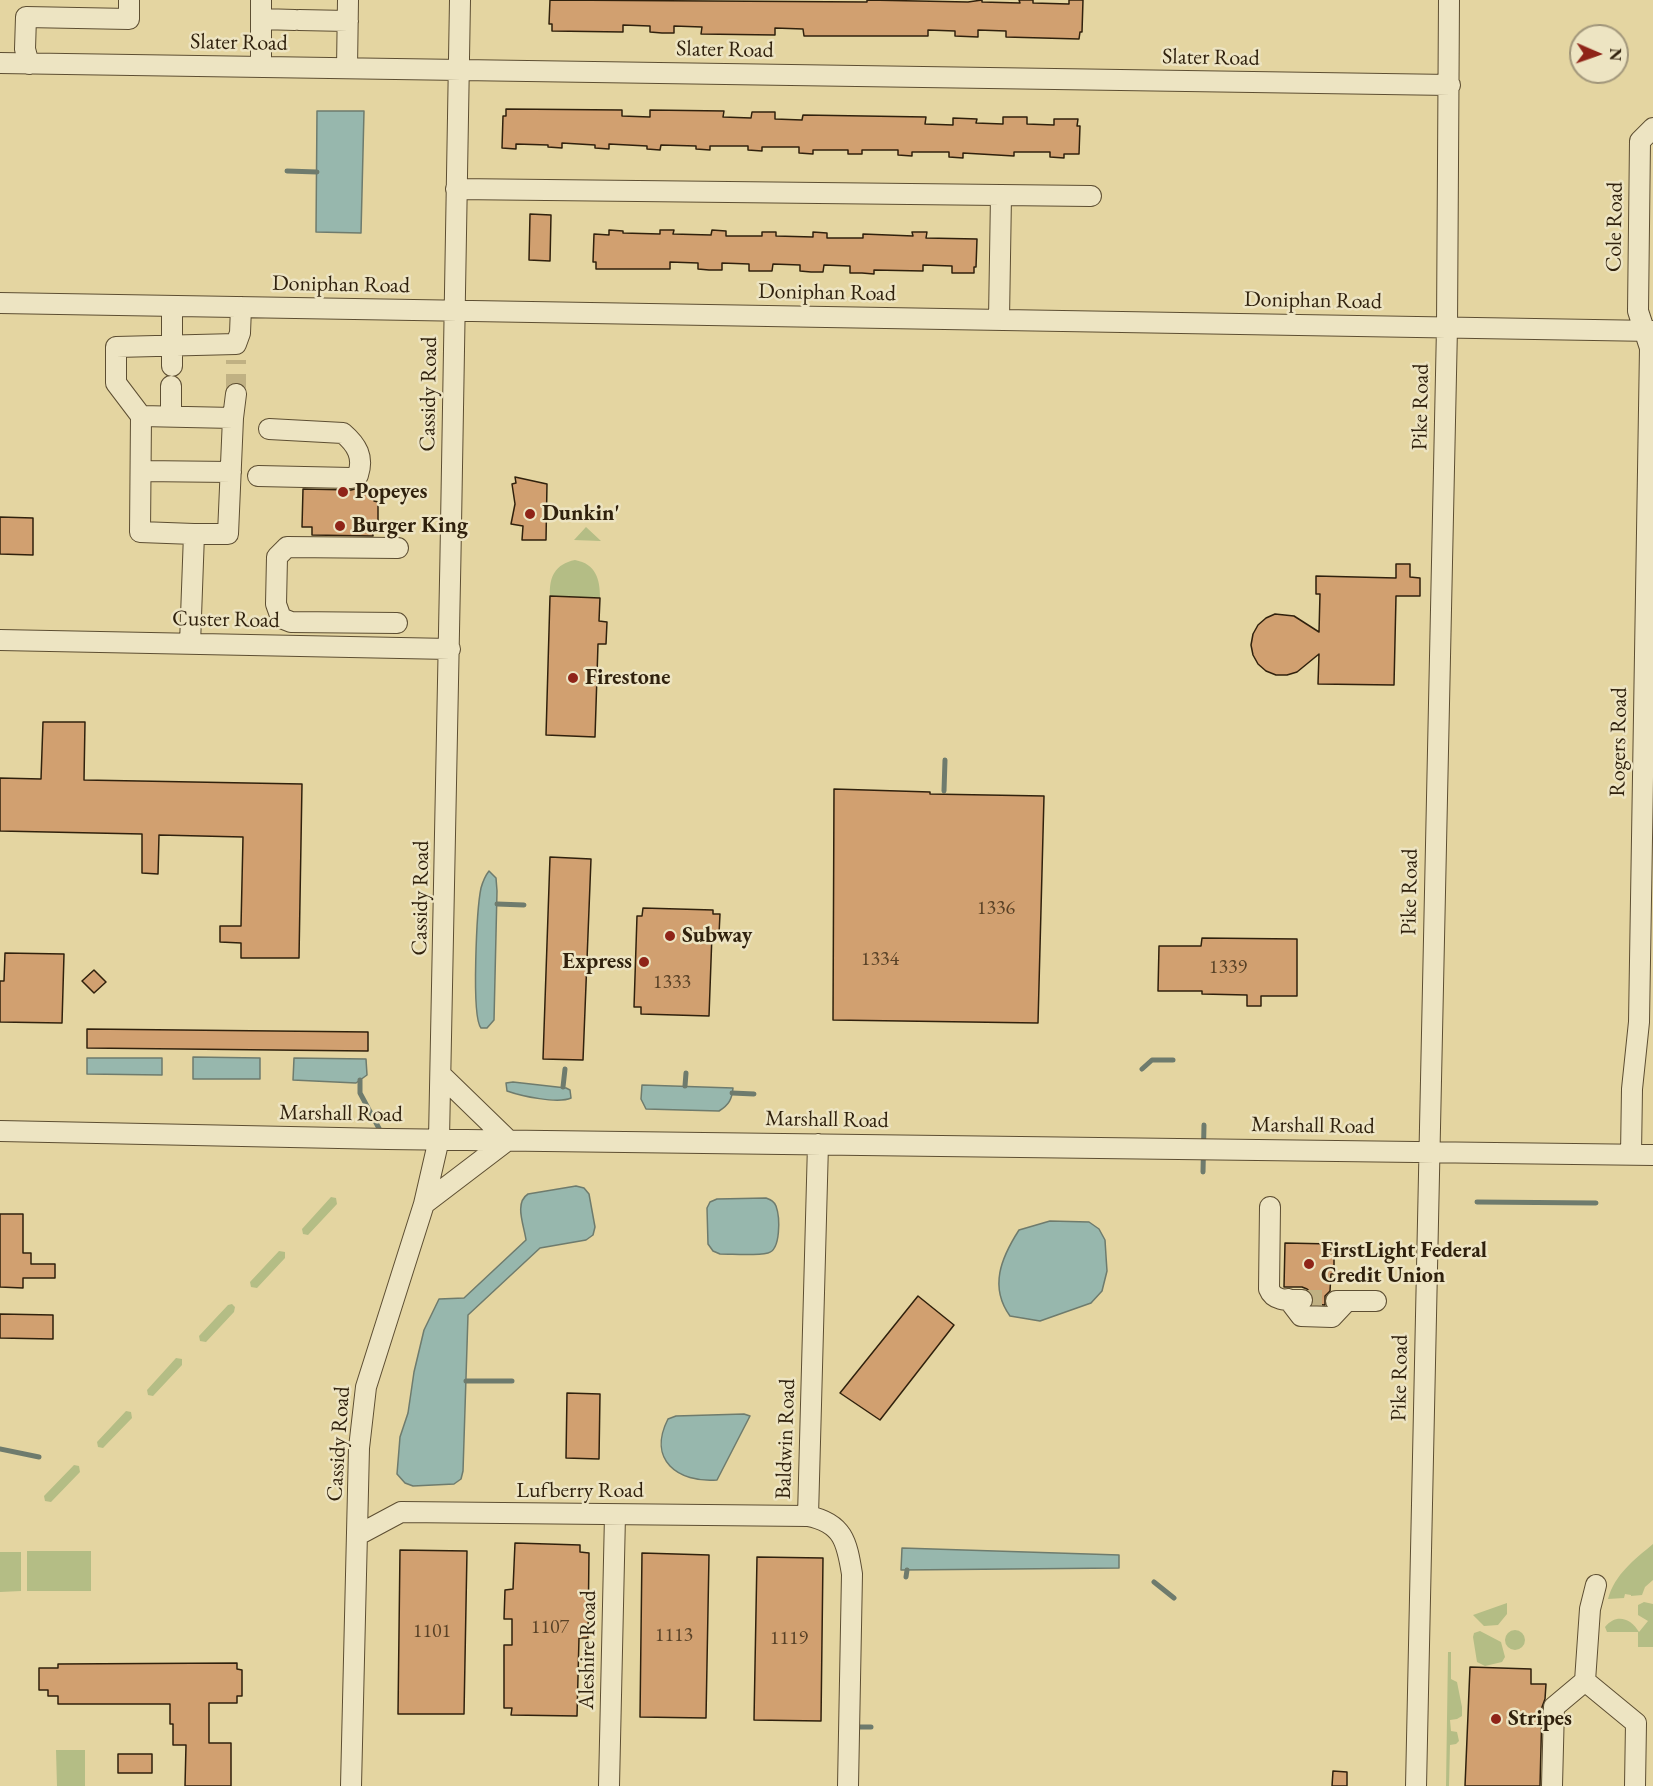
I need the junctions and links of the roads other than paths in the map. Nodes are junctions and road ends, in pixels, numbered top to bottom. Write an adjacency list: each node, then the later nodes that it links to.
1 (129, 0): 5 (street)
2 (348, 0): 7 (street)
3 (460, 0): 12 (street, Cassidy Road)
4 (1449, 0): 13 (street, Pike Road)
5 (26, 8): 9 (street)
6 (261, 10): 7 (street); 10 (street)
7 (348, 21): 11 (street)
8 (0, 63): 9 (street, Slater Road)
9 (29, 64): 10 (street, Slater Road)
10 (261, 67): 11 (street, Slater Road)
11 (347, 68): 12 (street, Slater Road)
12 (459, 70): 13 (street, Slater Road); 15 (street, Cassidy Road)
13 (1450, 85): 23 (street, Pike Road)
14 (1653, 128): 24 (street, Cole Road)
15 (456, 189): 16 (street); 21 (street, Cassidy Road)
16 (1001, 195): 17 (street); 22 (street)
17 (1091, 196)
18 (0, 303): 19 (street, Doniphan Road)
19 (172, 306): 20 (street, Doniphan Road); 25 (street)
20 (241, 307): 21 (street, Doniphan Road); 25 (street)
21 (453, 310): 22 (street, Doniphan Road); 40 (street, Cassidy Road)
22 (999, 320): 23 (street, Doniphan Road)
23 (1447, 327): 24 (street, Doniphan Road); 46 (street, Pike Road)
24 (1649, 331): 47 (street, Rogers Road)
25 (172, 356): 28 (street)
26 (171, 386): 29 (street)
27 (236, 394): 30 (street)
28 (141, 416): 29 (street); 32 (street)
29 (171, 416): 30 (street)
30 (233, 418): 33 (street)
31 (269, 429): 34 (street)
32 (141, 471): 33 (street); 35 (street)
33 (231, 472): 35 (street)
34 (258, 476)
35 (194, 534): 39 (street)
36 (398, 548): 37 (street)
37 (397, 623)
38 (0, 640): 39 (street, Custer Road)
39 (190, 644): 40 (street, Custer Road)
40 (450, 649): 41 (street, Cassidy Road)
41 (441, 1075): 43 (street, Cassidy Road); 44 (street)
42 (0, 1131): 43 (street, Marshall Road)
43 (439, 1139): 44 (street, Marshall Road); 49 (street, Cassidy Road)
44 (508, 1140): 45 (street, Marshall Road); 49 (street)
45 (818, 1144): 46 (street, Marshall Road); 53 (street, Baldwin Road)
46 (1429, 1151): 47 (street, Marshall Road); 60 (street, Pike Road)
47 (1631, 1154): 48 (street, Marshall Road)
48 (1653, 1155)
49 (424, 1204): 54 (street, Cassidy Road)
50 (1270, 1207): 51 (street)
51 (1376, 1301)
52 (615, 1515): 53 (street, Lufberry Road); 54 (street, Lufberry Road); 58 (street, Aleshire Road)
53 (808, 1516): 59 (street, Baldwin Road)
54 (358, 1535): 57 (street, Cassidy Road)
55 (1596, 1585): 56 (street)
56 (1585, 1681): 61 (street); 62 (street)
57 (351, 1786)
58 (609, 1786)
59 (848, 1786)
60 (1416, 1786)
61 (1552, 1786)
62 (1635, 1786)

